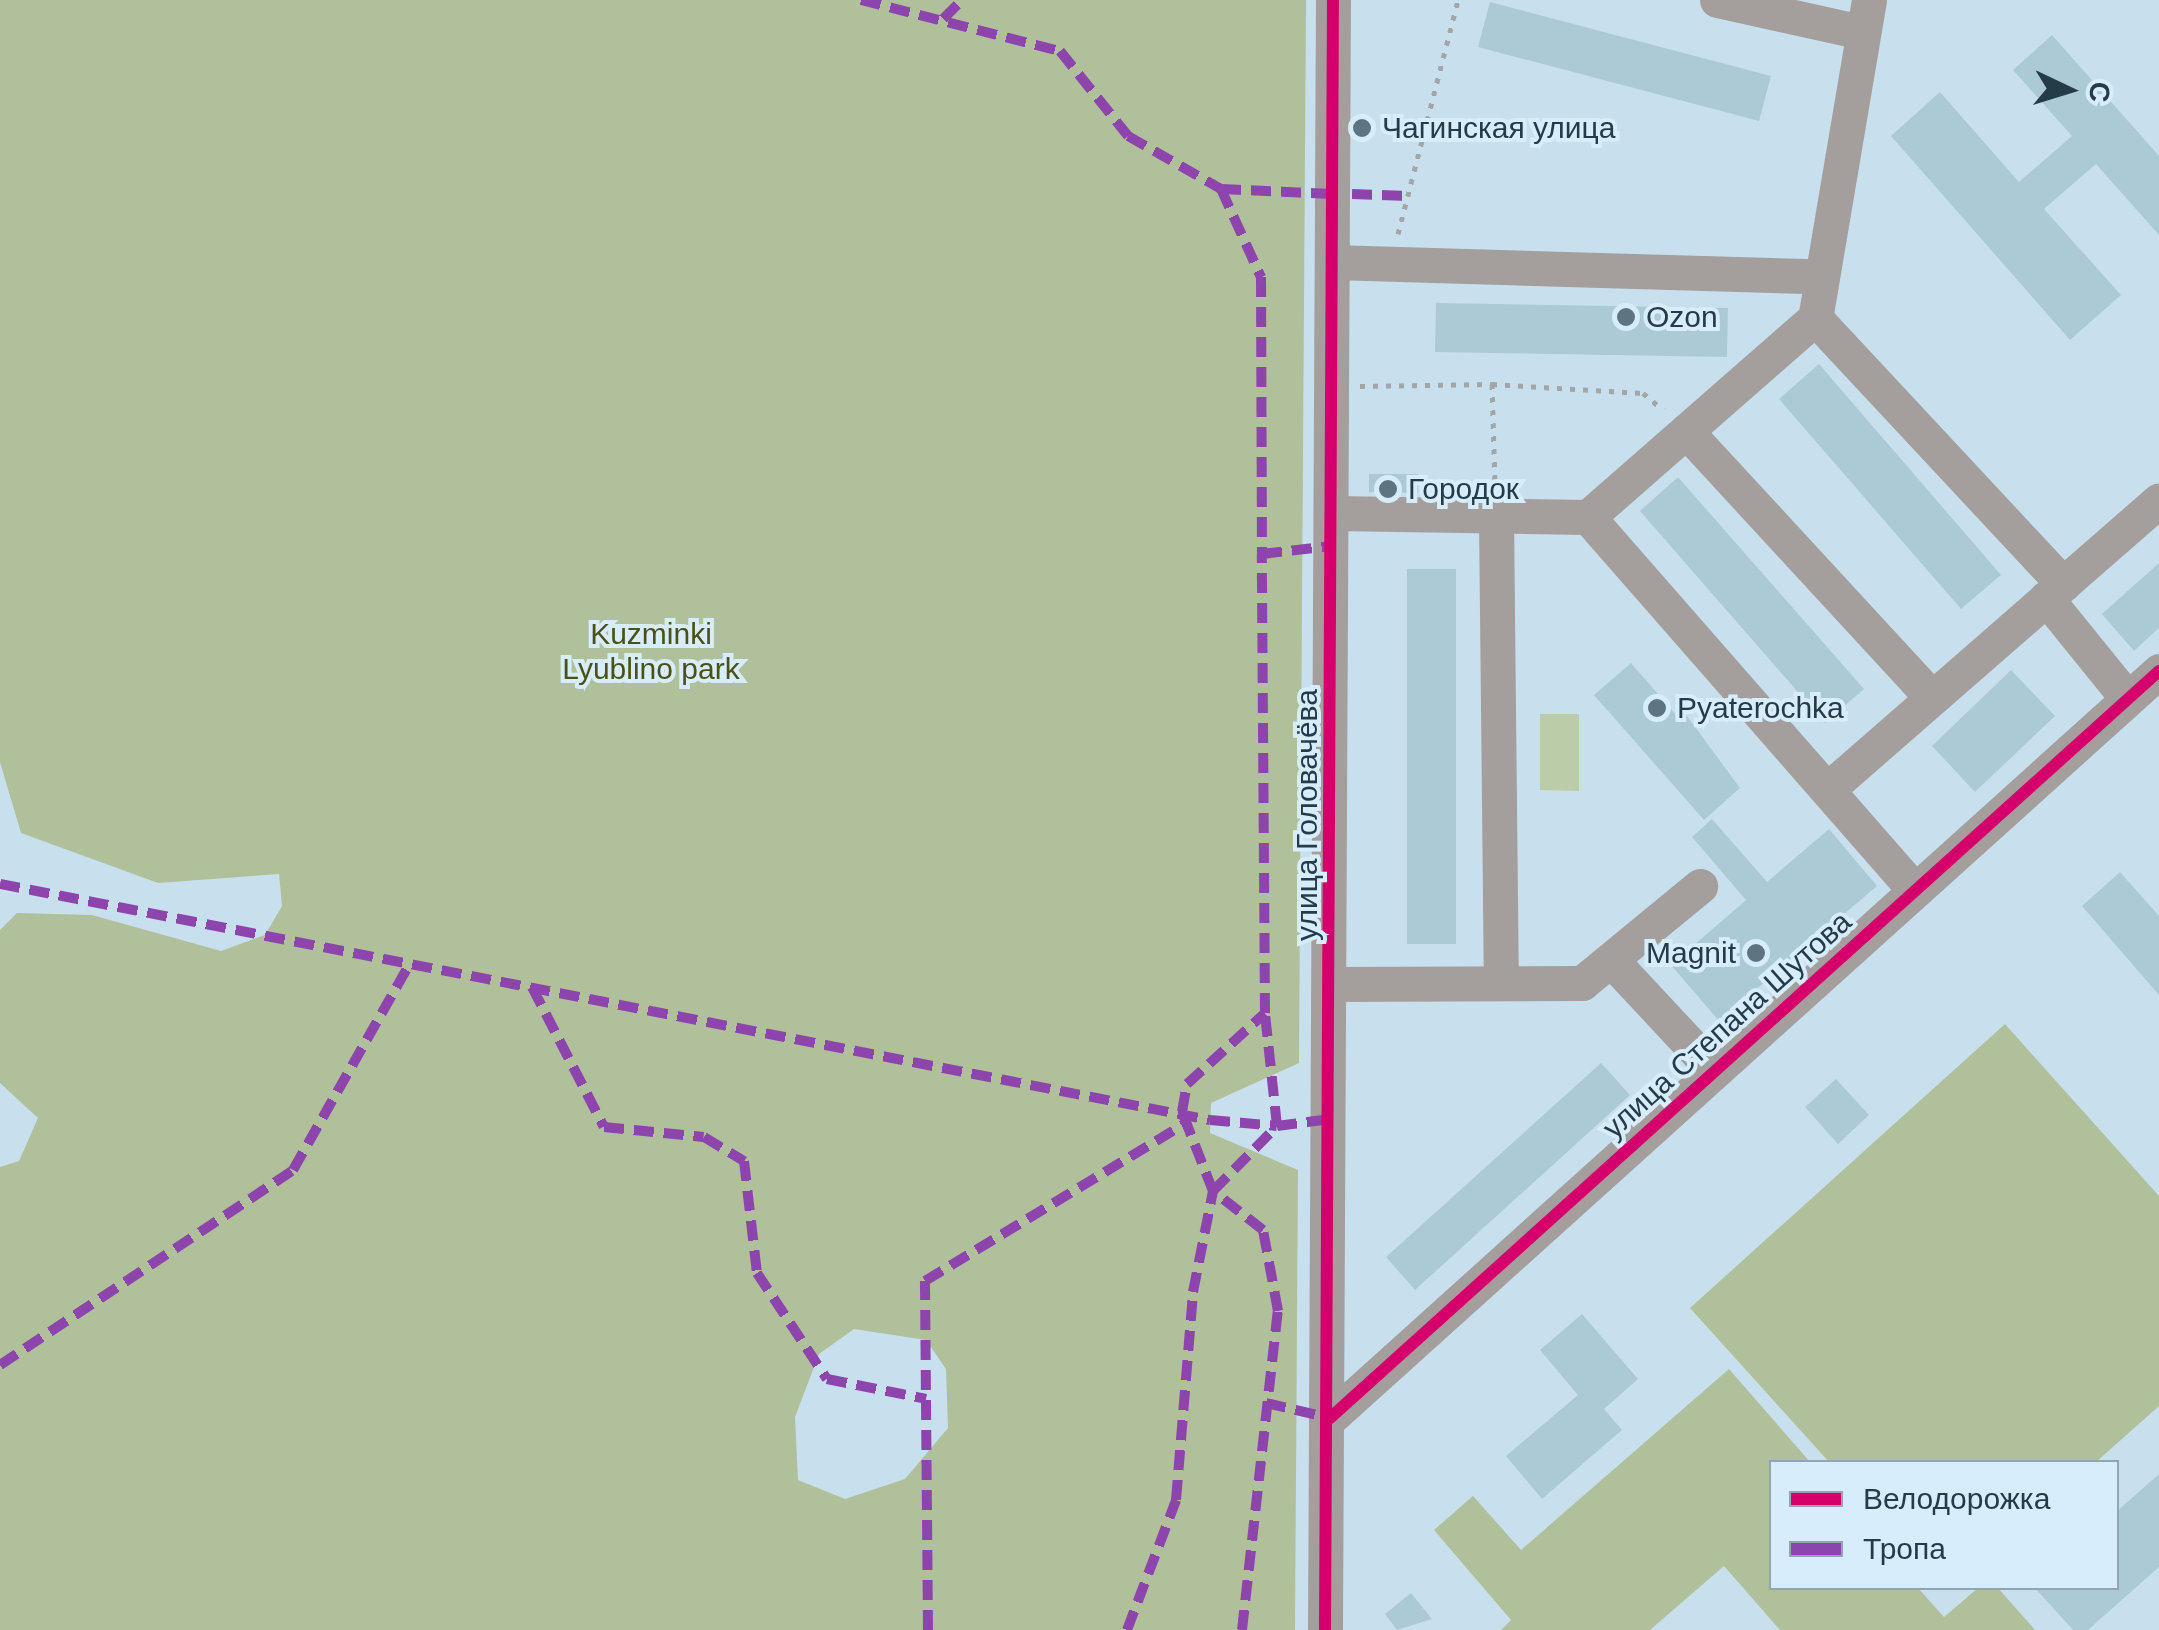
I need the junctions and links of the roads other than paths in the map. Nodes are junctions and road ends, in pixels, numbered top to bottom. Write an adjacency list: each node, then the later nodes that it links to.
1 (1333, 0): 4 (street, улица Головачёва)
2 (1718, 0): 3 (street)
3 (1865, 16): 5 (street)
4 (1332, 262): 5 (street); 9 (street, улица Головачёва)
5 (1815, 276): 6 (street)
6 (1814, 318): 7 (street); 12 (street)
7 (1686, 431): 11 (street); 14 (street)
8 (2159, 500): 12 (street)
9 (1332, 514): 10 (street); 21 (street, улица Головачёва)
10 (1496, 517): 11 (street); 20 (street)
11 (1588, 517): 16 (street)
12 (2055, 591): 14 (street); 15 (street)
13 (2159, 671): 15 (street, улица Степана Шутова)
14 (1932, 698): 16 (street)
15 (2127, 698): 18 (street, улица Степана Шутова)
16 (1828, 789): 18 (street)
17 (1700, 886): 19 (street)
18 (1914, 889): 22 (street, улица Степана Шутова)
19 (1615, 964): 20 (street); 22 (street)
20 (1501, 982): 21 (street)
21 (1331, 984): 23 (street, улица Головачёва)
22 (1714, 1070): 23 (street, улица Степана Шутова)
23 (1330, 1418): 24 (street, улица Головачёва)
24 (1325, 1630)

